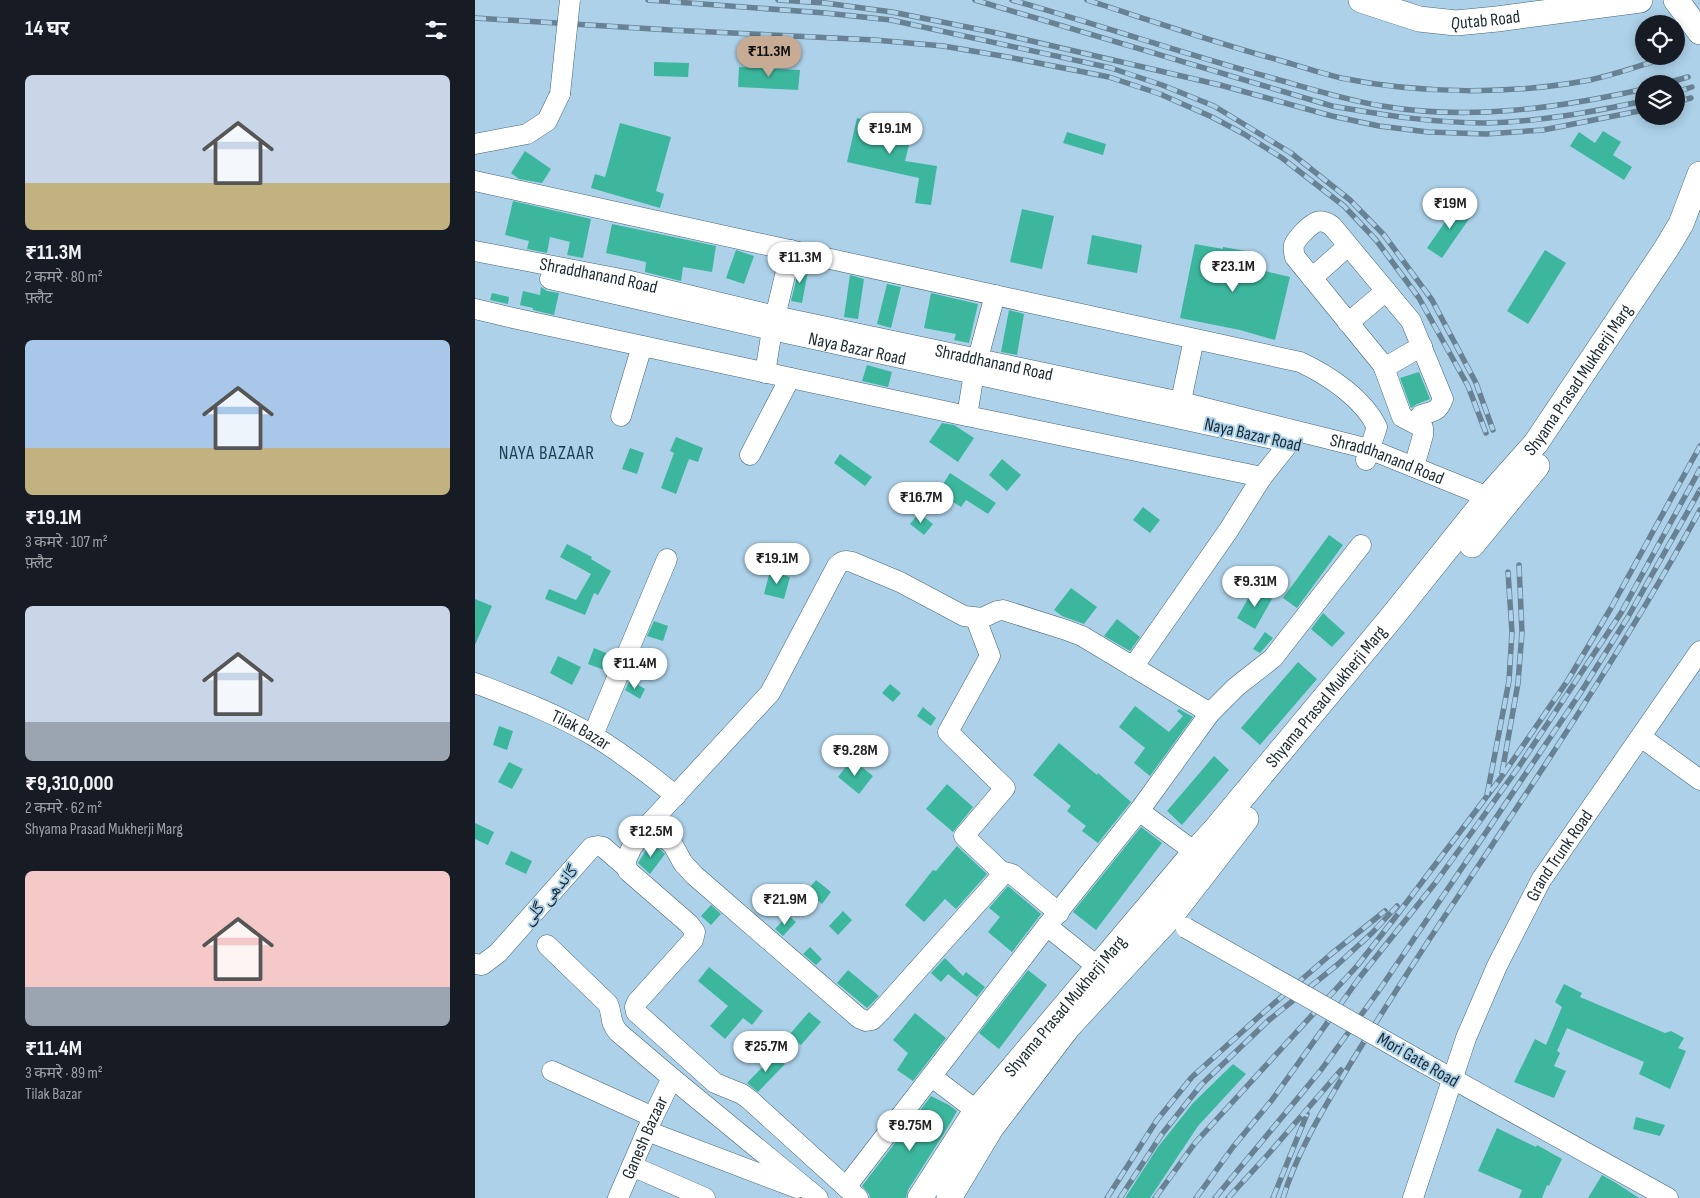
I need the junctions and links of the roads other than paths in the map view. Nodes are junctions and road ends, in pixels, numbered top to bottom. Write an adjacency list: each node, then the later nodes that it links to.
1 (569, 0): 8 (street, bridge)
2 (1361, 0): 5 (main road, Qutab Road)
3 (1401, 0): 4 (main road, Qutab Road)
4 (1549, 0)
5 (1640, 0)
6 (1676, 0): 7 (main road)
7 (1700, 32)
8 (475, 144)
9 (1700, 174): 38 (main road, Shyama Prasad Mukherji Marg)
10 (475, 181): 13 (street)
11 (1700, 223): 38 (main road, Shyama Prasad Mukherji Marg)
12 (1349, 246): 16 (street); 16 (street); 17 (street)
13 (791, 250): 18 (street); 20 (street)
14 (475, 251): 20 (street, Shraddhanand Road)
15 (475, 262): 20 (street, Naya Bazar Road)
16 (1312, 278): 21 (street)
17 (1386, 291): 21 (street); 24 (street)
18 (995, 295): 22 (street); 25 (street)
19 (475, 308): 23 (street)
20 (773, 323): 25 (street, Naya Bazar Road); 27 (street)
21 (1348, 323): 26 (street)
22 (1194, 339): 29 (street); 34 (street)
23 (642, 346): 27 (street); 31 (street)
24 (1422, 346): 26 (street); 30 (street)
25 (976, 366): 29 (street, Naya Bazar Road); 32 (street)
26 (1383, 368): 36 (street)
27 (765, 373): 28 (street)
28 (790, 378): 32 (street); 35 (street)
29 (1179, 410): 33 (street, Naya Bazar Road); 34 (street, Shraddhanand Road)
30 (1421, 415)
31 (621, 416)
32 (967, 416): 37 (street)
33 (1290, 442): 34 (street, Naya Bazar Road); 37 (street)
34 (1368, 454): 36 (street, Shraddhanand Road); 38 (street, Naya Bazar Road)
35 (750, 455)
36 (1414, 467): 38 (street, Shraddhanand Road)
37 (1262, 477): 43 (street)
38 (1491, 509): 52 (main road, Shyama Prasad Mukherji Marg)
39 (1361, 544): 45 (street)
40 (667, 559): 46 (street)
41 (976, 618): 43 (street); 49 (street); 55 (street)
42 (1700, 651): 47 (street, Grand Trunk Road)
43 (1133, 667): 45 (street)
44 (475, 683): 46 (street, Tilak Bazar)
45 (1210, 713): 50 (street)
46 (593, 735): 49 (street, Tilak Bazar)
47 (1641, 736): 48 (street); 64 (street, Grand Trunk Road)
48 (1700, 780)
49 (675, 796): 51 (street)
50 (1139, 811): 53 (street); 57 (street)
51 (649, 824): 54 (street); 55 (street)
52 (1222, 835): 53 (main road, Shyama Prasad Mukherji Marg); 56 (main road, Shyama Prasad Mukherji Marg)
53 (1195, 852): 56 (main road, Shyama Prasad Mukherji Marg)
54 (625, 866): 59 (street, گاندھی گلی); 68 (street, گاندھی گلی)
55 (1003, 873): 57 (street)
56 (1169, 916): 60 (main road, Shyama Prasad Mukherji Marg); 64 (street, Mori Gate Road, bridge); 73 (main road, Shyama Prasad Mukherji Marg)
57 (1053, 920): 60 (street); 62 (street)
58 (547, 945): 63 (street)
59 (475, 964)
60 (1098, 968): 65 (main road, Shyama Prasad Mukherji Marg)
61 (552, 1072): 66 (street)
62 (932, 1077): 65 (street); 68 (street)
63 (672, 1078): 66 (street, Ganesh Bazaar); 69 (street)
64 (1452, 1080): 74 (street, Grand Trunk Road); 75 (street, Mori Gate Road)
65 (977, 1111): 72 (main road, Shyama Prasad Mukherji Marg)
66 (650, 1124): 67 (street, Ganesh Bazaar); 69 (street)
67 (632, 1166): 70 (street, Ganesh Bazaar); 71 (street)
68 (852, 1193)
69 (816, 1196)
70 (618, 1198)
71 (705, 1198)
72 (920, 1198)
73 (949, 1198)
74 (1413, 1198)
75 (1668, 1198)

